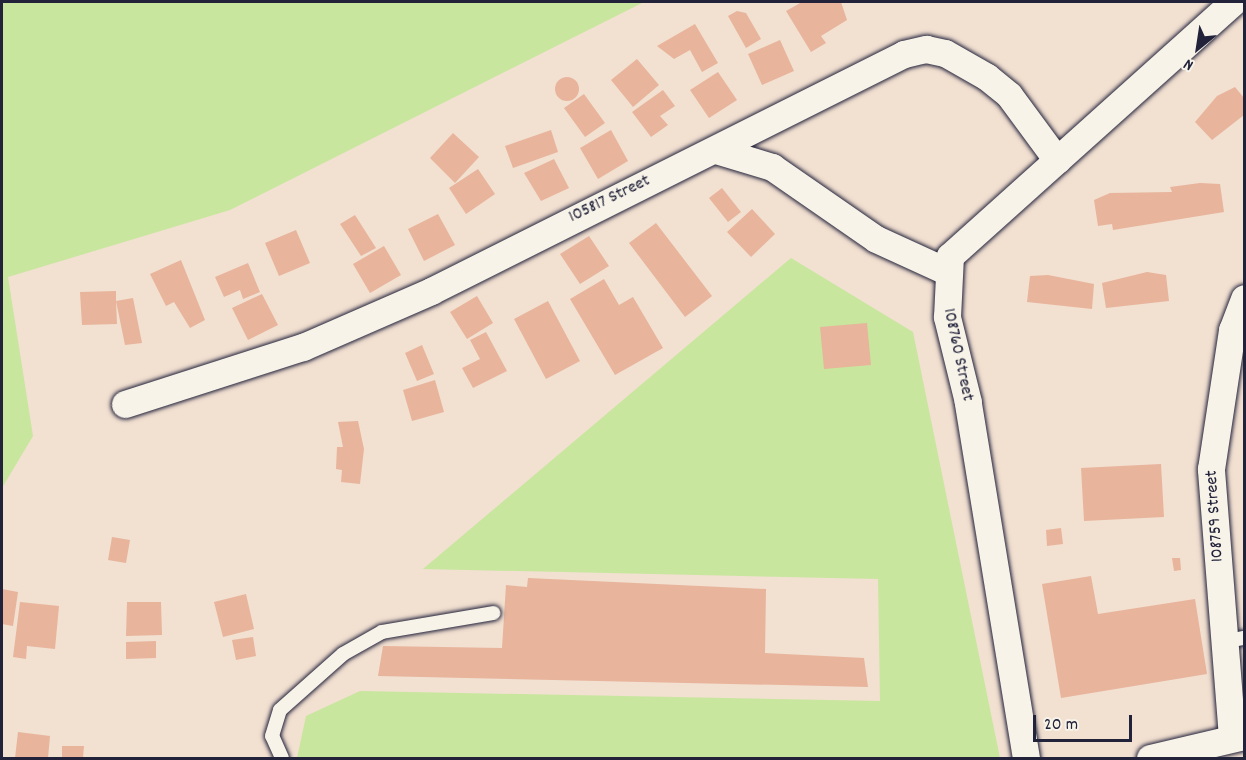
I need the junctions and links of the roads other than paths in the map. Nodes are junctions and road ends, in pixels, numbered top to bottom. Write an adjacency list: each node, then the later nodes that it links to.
1 (1233, 2): 3 (street, 108760 Street)
2 (716, 150): 3 (street, 105817 Street); 4 (street); 6 (street, 105817 Street)
3 (1057, 160): 4 (street, 108760 Street)
4 (946, 271): 11 (street, 108760 Street)
5 (1245, 298): 8 (street, 108759 Street)
6 (125, 404)
7 (493, 613): 10 (lane)
8 (1236, 639): 9 (street, 108759 Street)
9 (1238, 737): 12 (street)
10 (282, 759)
11 (1026, 759)
12 (1150, 759)

